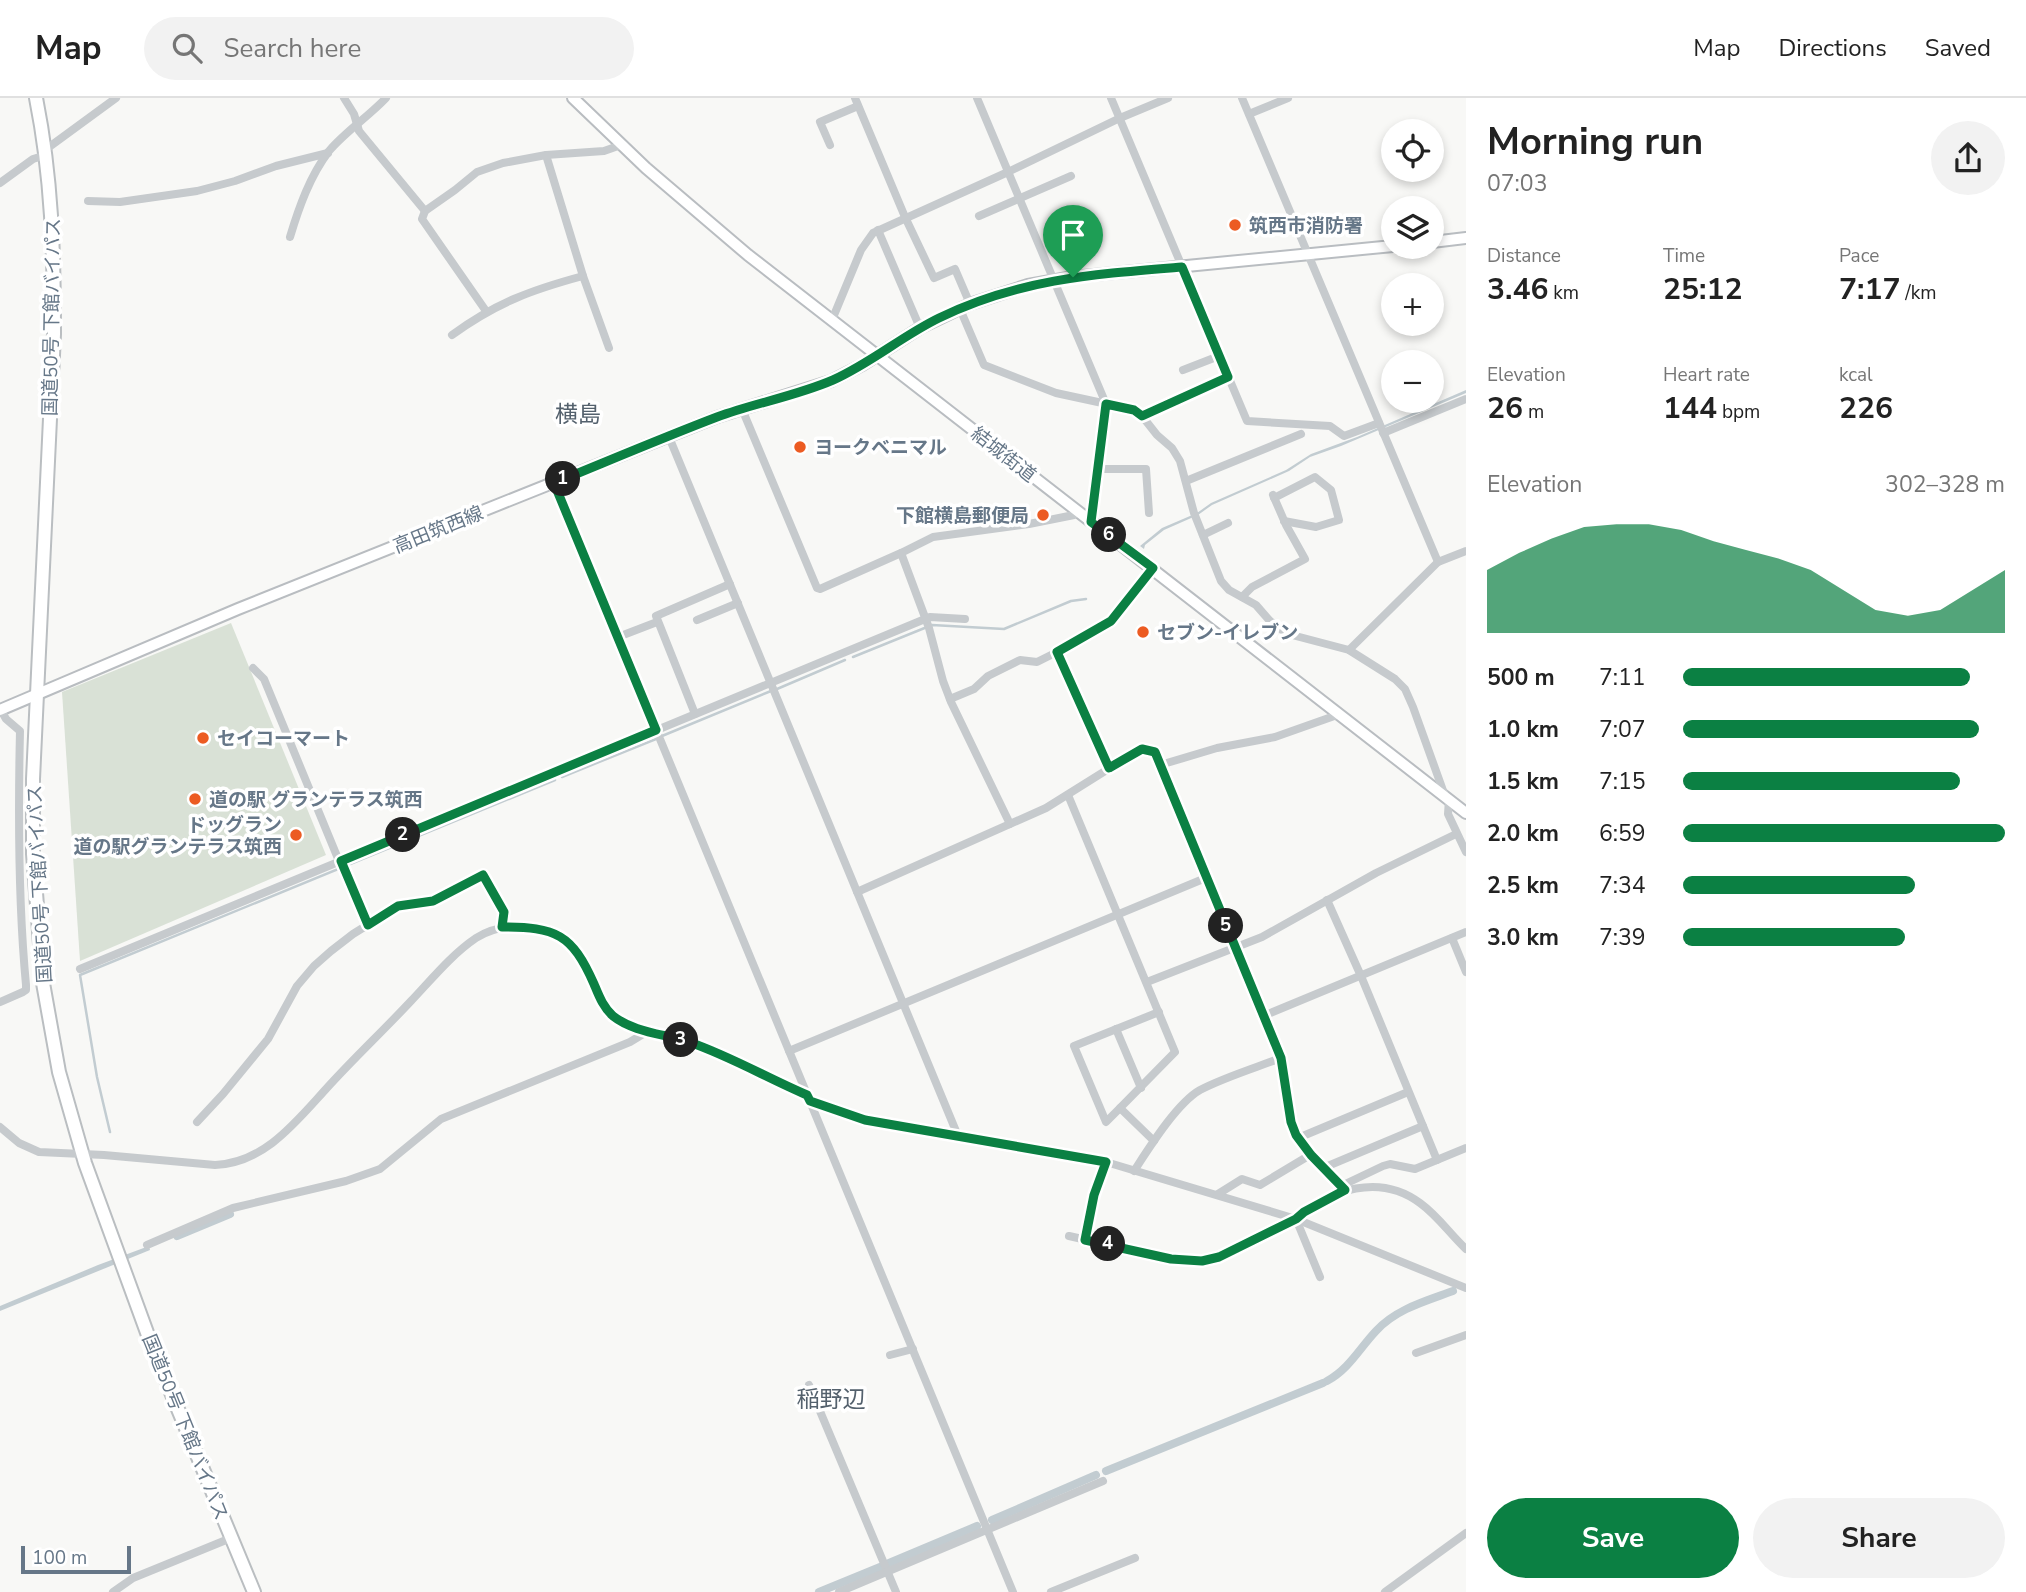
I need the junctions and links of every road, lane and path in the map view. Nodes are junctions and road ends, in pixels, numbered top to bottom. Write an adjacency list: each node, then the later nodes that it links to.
1 (36, 98): 17 (highway, 国道50号 下館バイパス)
2 (344, 98): 14 (street)
3 (386, 98): 14 (street)
4 (573, 98): 15 (main road, 結城街道)
5 (977, 98): 20 (street)
6 (1111, 98): 13 (street)
7 (1168, 98): 13 (street)
8 (1242, 98): 12 (street)
9 (1288, 98): 12 (street)
10 (121, 99): 17 (street)
11 (857, 102): 16 (street); 27 (street)
12 (1249, 114): 33 (street)
13 (1120, 118): 20 (street); 34 (street)
14 (356, 124): 18 (street); 25 (street)
15 (621, 145): 19 (street); 39 (main road, 結城街道)
16 (830, 145)
17 (45, 150): 22 (street); 79 (highway, 国道50号 下館バイパス)
18 (328, 153): 24 (street); 29 (street)
19 (546, 155): 25 (street); 35 (street)
20 (1008, 173): 23 (street); 27 (street)
21 (1071, 176): 23 (street)
22 (0, 183)
23 (1020, 199): 26 (street); 36 (street)
24 (88, 201)
25 (425, 211): 38 (street)
26 (979, 216)
27 (905, 217): 28 (street); 37 (street)
28 (878, 230): 39 (street); 40 (street)
29 (290, 237)
30 (1466, 238): 31 (main road)
31 (1444, 241)
32 (1381, 247): 33 (main road, 高田筑西線)
33 (1308, 254): 34 (main road, 高田筑西線); 51 (street)
34 (1182, 267): 36 (main road, 高田筑西線); 44 (street)
35 (583, 276): 38 (street); 42 (street)
36 (1054, 280): 37 (main road, 高田筑西線); 48 (street)
37 (965, 306): 40 (main road, 高田筑西線); 48 (street)
38 (486, 311): 41 (street)
39 (832, 320): 43 (main road, 結城街道)
40 (919, 328): 43 (main road, 高田筑西線)
41 (453, 335)
42 (608, 348)
43 (877, 355): 49 (main road, 高田筑西線); 57 (main road, 結城街道)
44 (1219, 356): 45 (street); 46 (street)
45 (1184, 370)
46 (1228, 377): 50 (street); 51 (street)
47 (1466, 399): 51 (street)
48 (1106, 404): 50 (street); 54 (street)
49 (742, 409): 53 (main road, 高田筑西線); 64 (street)
50 (1142, 416): 55 (street)
51 (1381, 428): 65 (street)
52 (1301, 434): 55 (street)
53 (669, 437): 56 (main road, 高田筑西線); 67 (street)
54 (1098, 469): 58 (street); 60 (street)
55 (1186, 481): 62 (street)
56 (554, 483): 74 (street); 79 (main road, 高田筑西線)
57 (1078, 511): 60 (main road, 結城街道); 64 (street)
58 (1149, 513)
59 (1284, 521): 59 (street); 68 (street)
60 (1091, 522): 66 (main road, 結城街道)
61 (1228, 523): 62 (street)
62 (1203, 535): 68 (street)
63 (1466, 551): 65 (street)
64 (901, 553): 73 (street)
65 (1438, 562): 75 (street)
66 (1153, 568): 76 (street); 83 (main road, 結城街道)
67 (730, 584): 69 (street); 72 (street)
68 (1242, 597): 75 (street)
69 (738, 603): 71 (street); 78 (street)
70 (965, 619): 73 (street)
71 (697, 620)
72 (657, 622): 74 (street); 82 (street)
73 (927, 623): 78 (street); 80 (street)
74 (618, 638): 84 (street)
75 (1349, 650): 88 (street)
76 (1057, 652): 80 (street); 86 (street)
77 (253, 668): 93 (street)
78 (771, 683): 82 (street); 95 (street)
79 (37, 694): 81 (main road, 高田筑西線); 126 (highway, 国道50号 下館バイパス)
80 (950, 699): 90 (street)
81 (1, 710): 107 (street)
82 (695, 714): 84 (street)
83 (1340, 714): 85 (street); 88 (main road, 結城街道)
84 (658, 735): 93 (street); 113 (street)
85 (1160, 765): 86 (street); 94 (street)
86 (1109, 768): 87 (street)
87 (1068, 795): 90 (street); 97 (street)
88 (1447, 798): 89 (main road, 結城街道); 91 (street)
89 (1466, 813)
90 (1010, 824): 95 (street)
91 (1456, 834): 92 (street); 96 (street)
92 (1466, 852)
93 (342, 864): 98 (street); 103 (street)
94 (1208, 877): 97 (street); 102 (street)
95 (856, 892): 108 (street)
96 (1328, 900): 102 (street); 105 (street)
97 (1119, 915): 106 (street); 108 (street)
98 (368, 925): 99 (street); 119 (street)
99 (502, 927): 112 (street); 126 (street)
100 (1466, 932): 101 (street)
101 (1452, 939): 104 (street); 105 (street)
102 (1234, 946): 106 (street); 110 (street)
103 (80, 969)
104 (1466, 972)
105 (1361, 976): 110 (street); 116 (street)
106 (1147, 982): 109 (street)
107 (0, 1002)
108 (904, 1004): 113 (street); 122 (street)
109 (1159, 1012): 111 (street); 115 (street)
110 (1264, 1016): 114 (street)
111 (1116, 1029): 115 (street); 118 (street)
112 (648, 1031): 117 (street); 137 (street)
113 (789, 1051): 117 (street)
114 (1281, 1058): 123 (street); 124 (street)
115 (1141, 1088): 118 (street)
116 (1408, 1092): 120 (street); 123 (street)
117 (808, 1098): 122 (street); 144 (street)
118 (1120, 1108): 124 (street)
119 (197, 1122)
120 (1423, 1126): 128 (street); 130 (street)
121 (0, 1127): 126 (street)
122 (958, 1136): 129 (street)
123 (1298, 1138): 127 (street)
124 (1154, 1141): 131 (street)
125 (1466, 1148): 128 (street)
126 (82, 1153): 151 (highway, 国道50号 下館バイパス)
127 (1311, 1155): 130 (street); 133 (street)
128 (1437, 1160): 132 (street)
129 (1106, 1162): 131 (street); 136 (street)
130 (1323, 1168): 132 (street)
131 (1135, 1171): 133 (street)
132 (1343, 1188): 134 (street); 138 (street)
133 (1218, 1195): 134 (street)
134 (1296, 1219): 136 (street); 139 (street); 141 (street)
135 (1069, 1236): 136 (street)
136 (1085, 1240)
137 (147, 1245)
138 (1466, 1249)
139 (1320, 1276)
140 (1466, 1278): 141 (street)
141 (1455, 1284): 142 (street)
142 (1466, 1289)
143 (1466, 1335): 145 (street)
144 (913, 1349): 146 (street); 149 (street)
145 (1416, 1353)
146 (890, 1355)
147 (809, 1385): 153 (street)
148 (1103, 1481): 149 (street)
149 (988, 1530): 153 (street); 158 (street)
150 (1466, 1533): 160 (street)
151 (231, 1538): 154 (street); 155 (highway, 国道50号 下館バイパス)
152 (1135, 1558): 159 (street)
153 (888, 1572): 156 (street); 157 (street)
154 (113, 1592)
155 (254, 1592)
156 (839, 1592)
157 (896, 1592)
158 (1013, 1592)
159 (1051, 1592)
160 (1385, 1592)

